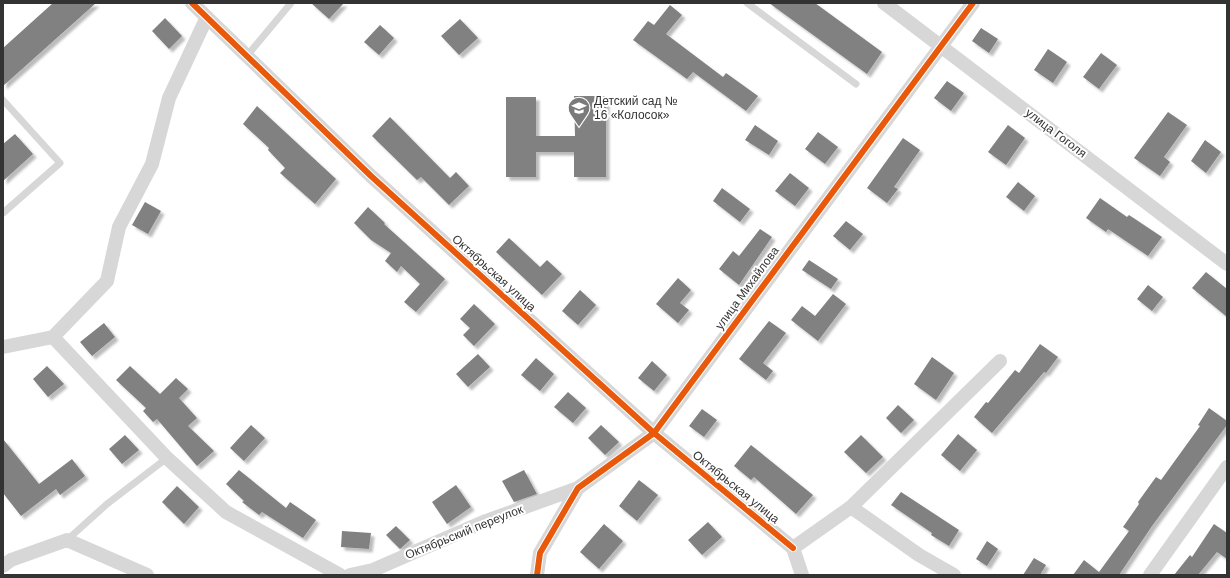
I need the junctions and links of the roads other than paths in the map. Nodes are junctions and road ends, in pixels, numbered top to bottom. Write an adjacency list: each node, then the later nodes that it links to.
1 (192, 3): 6 (street, Октябрьская улица)
2 (291, 3): 8 (lane)
3 (747, 3): 9 (lane)
4 (884, 3): 7 (street, улица Гоголя)
5 (973, 3): 7 (street, улица Михайлова)
6 (207, 17): 8 (street, Октябрьская улица); 13 (street)
7 (941, 45): 12 (street, улица Гоголя); 16 (street, улица Михайлова)
8 (246, 57): 16 (street, Октябрьская улица)
9 (856, 84)
10 (3, 100): 11 (lane)
11 (3, 214)
12 (1227, 264)
13 (53, 337): 14 (street); 17 (street)
14 (3, 347)
15 (1000, 361): 20 (street)
16 (654, 433): 19 (street, улица Михайлова); 22 (street, Октябрьская улица)
17 (167, 458): 21 (lane); 25 (street)
18 (1227, 467): 30 (street)
19 (578, 488): 26 (street, Октябрьский переулок); 27 (street, улица Михайлова)
20 (851, 507): 22 (street); 29 (street)
21 (67, 540): 23 (street); 24 (street)
22 (793, 548): 28 (street)
23 (3, 566)
24 (147, 575)
25 (340, 575)
26 (350, 575)
27 (536, 575)
28 (802, 575)
29 (954, 575)
30 (1150, 575)

